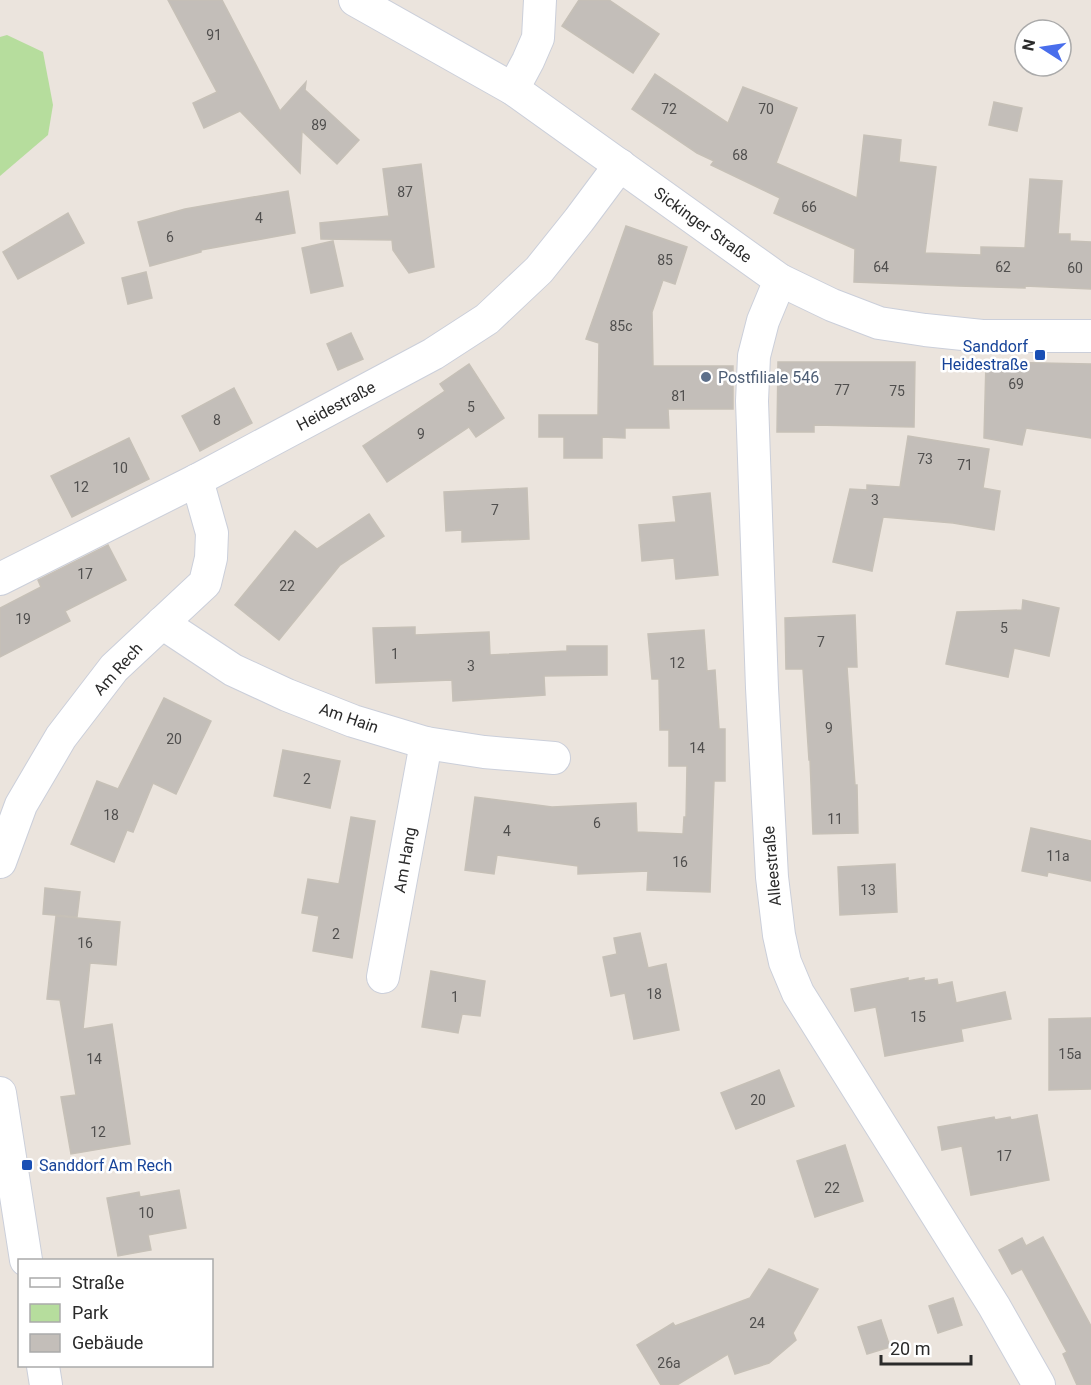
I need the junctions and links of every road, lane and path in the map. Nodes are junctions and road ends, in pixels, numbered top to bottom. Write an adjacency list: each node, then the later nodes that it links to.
1 (355, 0): 3 (street, Sickinger Straße)
2 (540, 0): 3 (street)
3 (513, 89): 4 (street, Sickinger Straße)
4 (620, 165): 5 (street, Sickinger Straße); 7 (street, Heidestraße)
5 (780, 280): 6 (street, Sickinger Straße); 18 (street, Alleestraße)
6 (1091, 336)
7 (197, 480): 8 (street, Heidestraße); 9 (street, Am Rech)
8 (0, 579)
9 (162, 622): 10 (street, Am Hain); 12 (street, Am Rech)
10 (426, 743): 11 (street, Am Hain); 13 (street, Am Hang)
11 (554, 758)
12 (0, 862)
13 (383, 977)
14 (0, 1093): 15 (street)
15 (27, 1259)
16 (43, 1367): 17 (street)
17 (46, 1385)
18 (1039, 1385)

